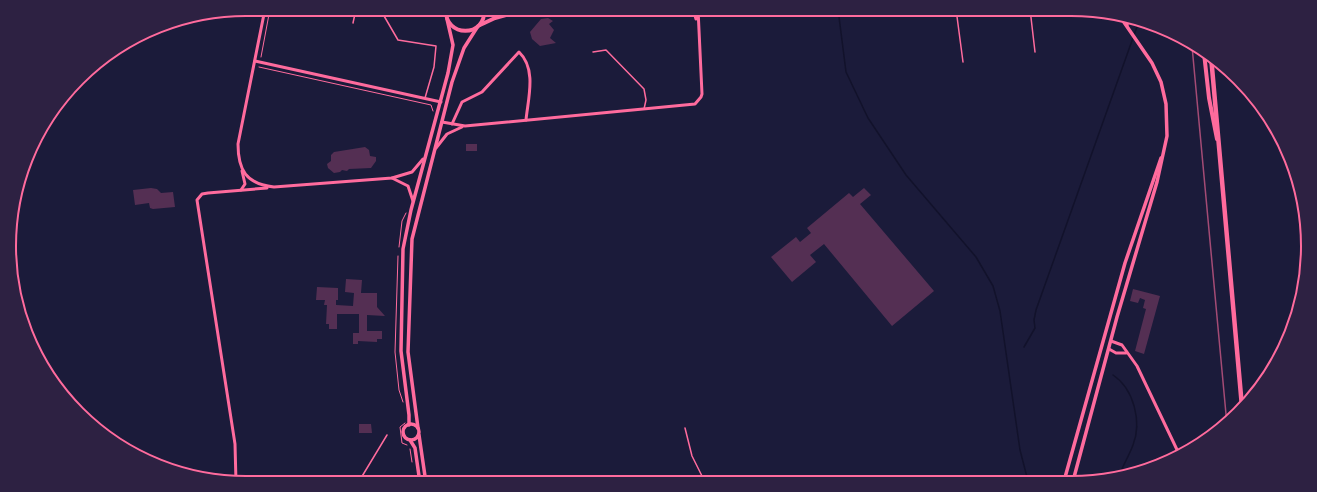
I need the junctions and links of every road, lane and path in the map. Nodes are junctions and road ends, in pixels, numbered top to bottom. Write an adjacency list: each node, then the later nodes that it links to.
1 (264, 16): 21 (street)
2 (269, 16): 22 (path)
3 (354, 16): 13 (lane)
4 (384, 16): 25 (lane)
5 (484, 16): 16 (main road)
6 (503, 16): 16 (main road)
7 (695, 16): 15 (street)
8 (698, 16): 15 (street)
9 (957, 16): 23 (lane)
10 (1031, 16): 19 (lane)
11 (447, 17): 16 (main road); 26 (street)
12 (1124, 22): 17 (street)
13 (353, 23)
14 (1127, 23): 17 (street)
15 (697, 24): 27 (street)
16 (478, 26): 30 (street)
17 (1128, 28): 35 (street)
18 (593, 52): 27 (lane)
19 (1035, 52)
20 (1205, 59): 33 (main road)
21 (255, 60): 22 (street); 37 (street)
22 (260, 62): 25 (street); 28 (path)
23 (963, 62)
24 (1211, 64): 33 (main road)
25 (425, 98): 26 (street)
26 (441, 102): 34 (street)
27 (644, 109): 29 (street)
28 (433, 112)
29 (526, 120): 31 (street); 32 (street)
30 (442, 122): 31 (street); 36 (street)
31 (452, 124): 32 (street)
32 (465, 126): 36 (street)
33 (1217, 143): 47 (main road)
34 (428, 148): 38 (street); 41 (street)
35 (1165, 148): 44 (street); 45 (street)
36 (436, 149): 51 (street)
37 (242, 170): 39 (street); 40 (street)
38 (392, 178): 39 (street); 41 (street)
39 (274, 187): 40 (street)
40 (242, 190): 58 (street)
41 (410, 209): 42 (path); 50 (street)
42 (399, 247)
43 (398, 255): 48 (path)
44 (1103, 342): 45 (street); 63 (street)
45 (1110, 345): 46 (street); 46 (street); 64 (street)
46 (1126, 353): 56 (street)
47 (1241, 401)
48 (403, 406)
49 (406, 419): 57 (path)
50 (409, 425): 51 (street); 55 (street)
51 (418, 428): 54 (street)
52 (685, 428): 62 (lane)
53 (387, 435): 59 (lane)
54 (419, 435): 55 (street); 61 (street)
55 (410, 440): 60 (street)
56 (1177, 450)
57 (412, 462)
58 (236, 476)
59 (362, 476)
60 (419, 476)
61 (425, 476)
62 (702, 476)
63 (1065, 476)
64 (1074, 476)

